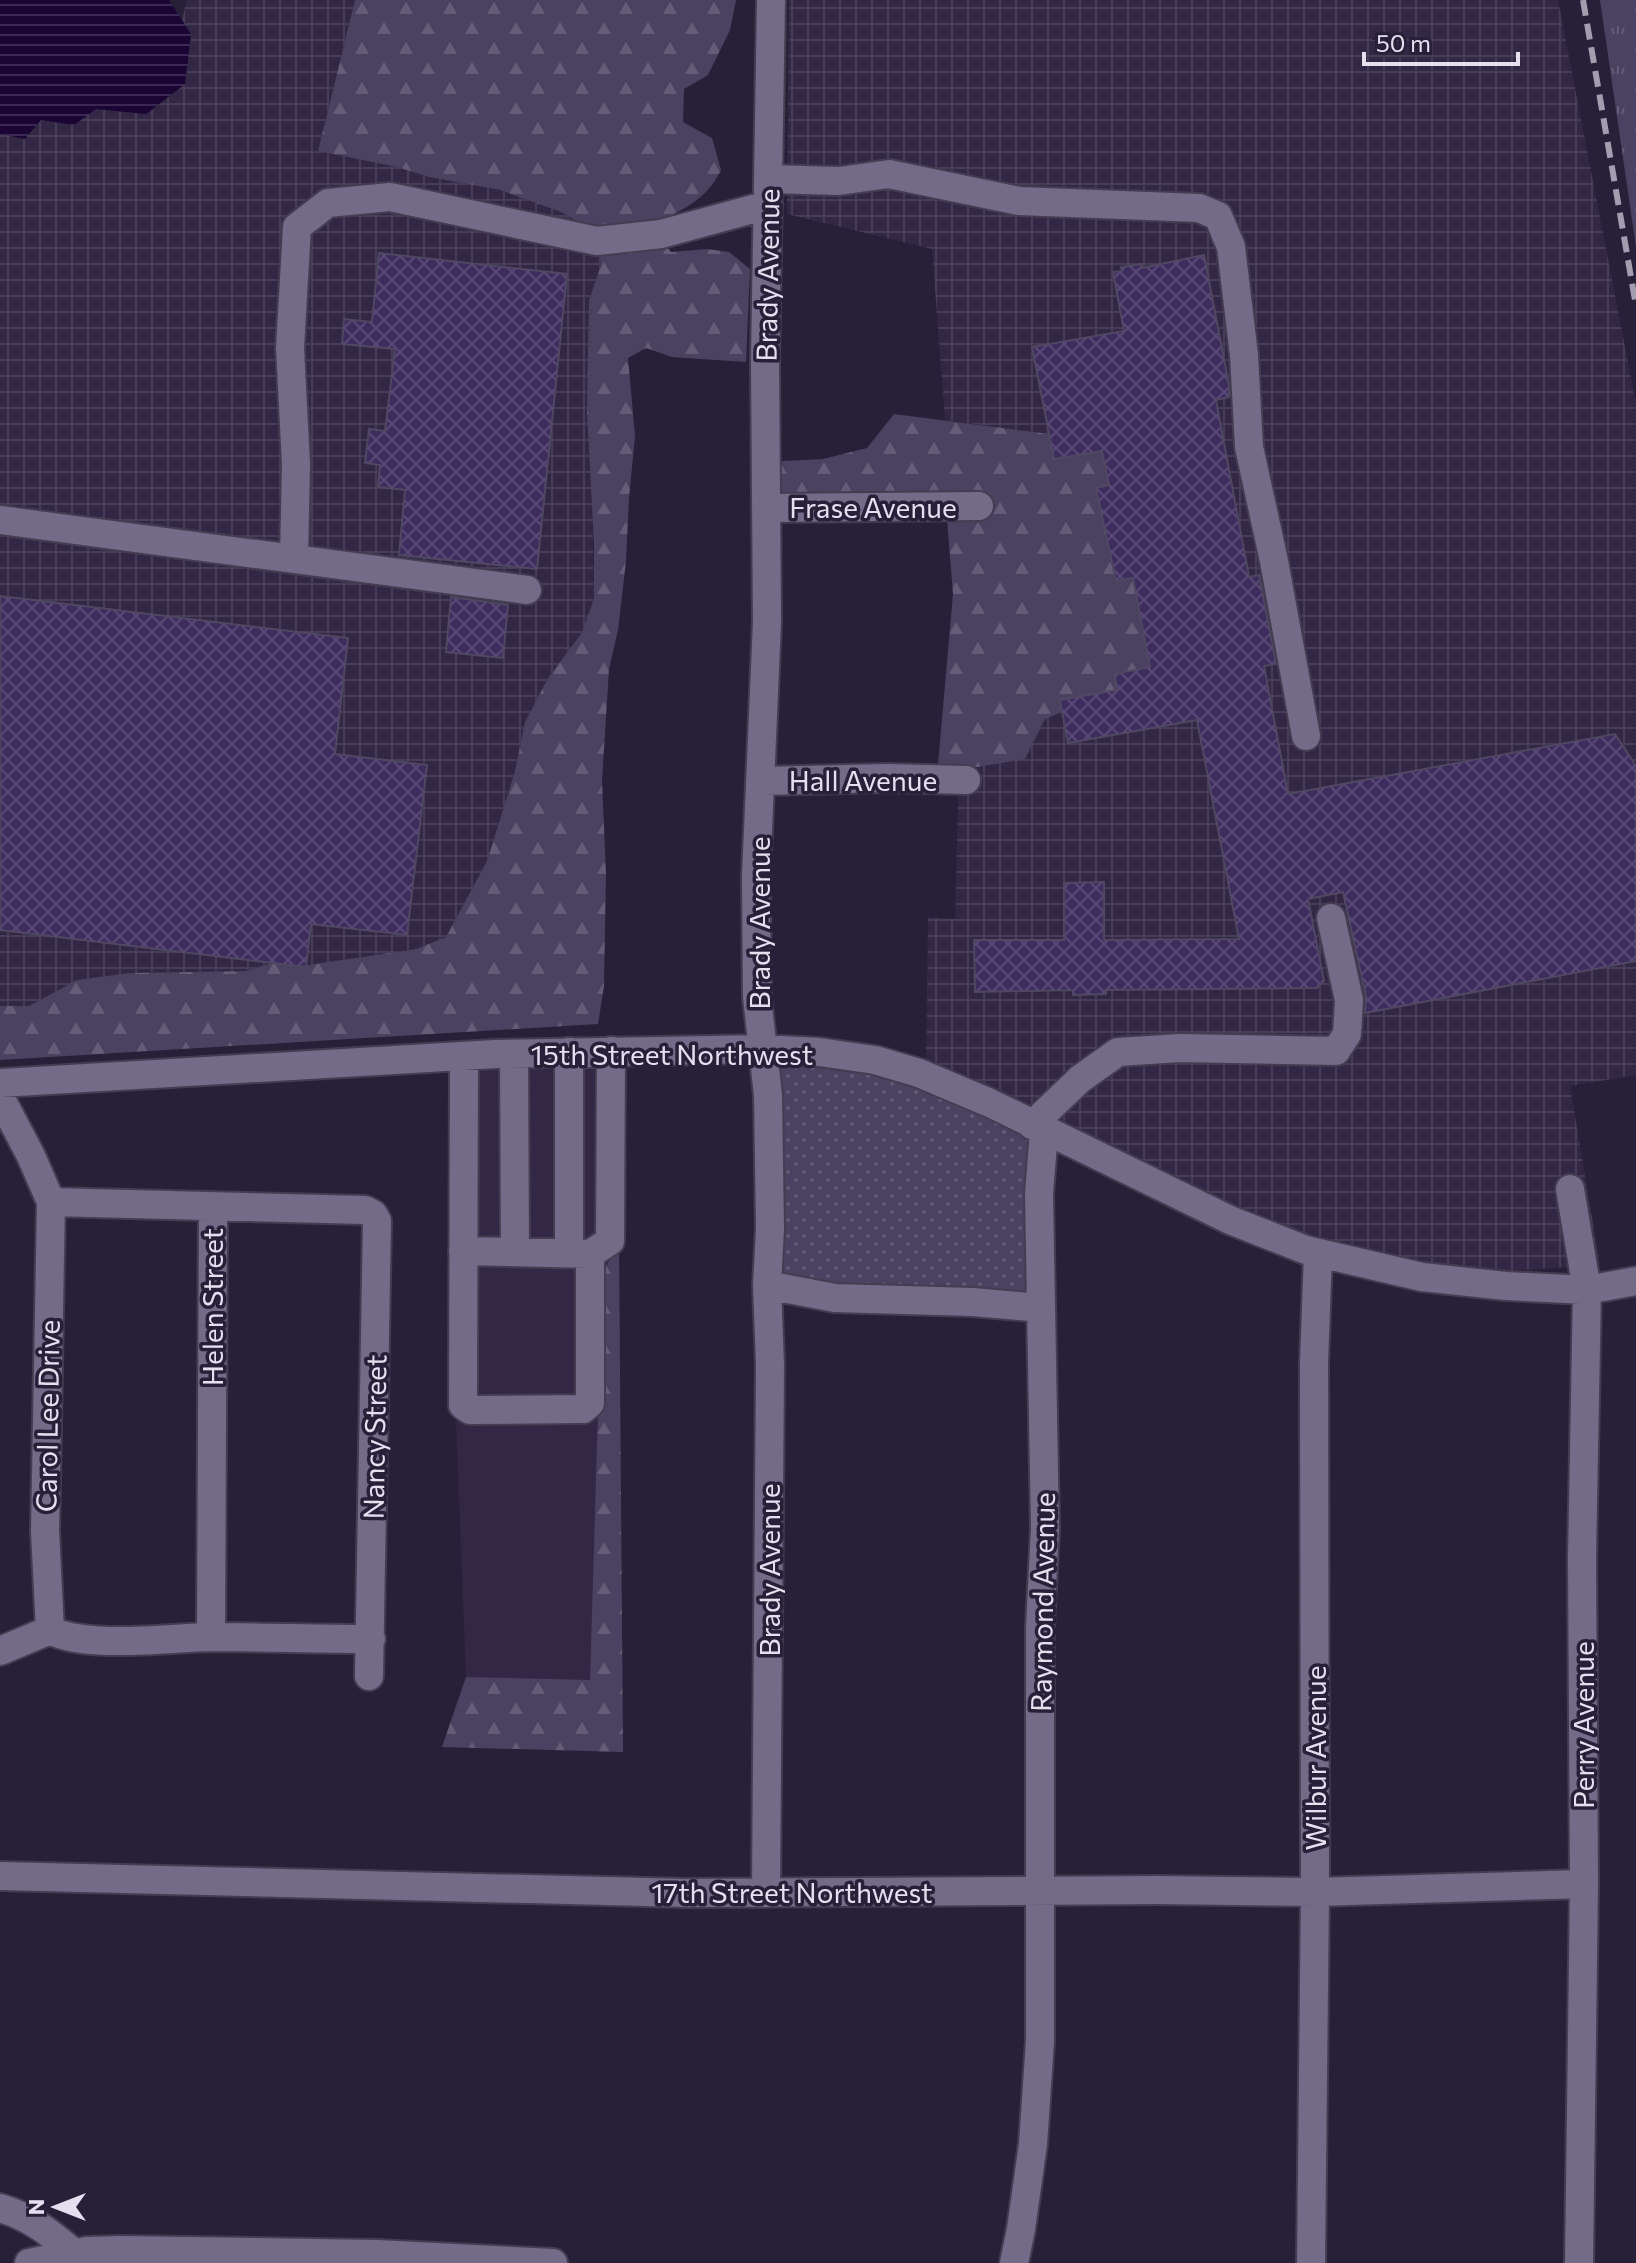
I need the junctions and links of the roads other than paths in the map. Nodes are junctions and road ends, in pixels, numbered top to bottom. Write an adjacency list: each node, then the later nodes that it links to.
1 (771, 0): 2 (street, Brady Avenue)
2 (768, 192): 4 (street, Brady Avenue); 6 (street); 8 (street)
3 (979, 506): 4 (street, Frase Avenue)
4 (766, 508): 10 (street, Brady Avenue)
5 (0, 520): 6 (street)
6 (294, 559): 7 (street)
7 (527, 590)
8 (1306, 736)
9 (966, 780): 10 (street, Hall Avenue)
10 (760, 781): 12 (street, Brady Avenue)
11 (1331, 918): 19 (street)
12 (763, 1049): 13 (street, 15th Street Northwest); 19 (street, 15th Street Northwest); 28 (street, Brady Avenue)
13 (611, 1051): 14 (street, 15th Street Northwest); 25 (street)
14 (569, 1052): 15 (street, 15th Street Northwest); 25 (street)
15 (514, 1054): 16 (street, 15th Street Northwest); 24 (street)
16 (464, 1056): 17 (street, 15th Street Northwest); 23 (street)
17 (0, 1083)
18 (0, 1097): 21 (street)
19 (1038, 1128): 26 (street, 15th Street Northwest); 30 (street, Raymond Avenue)
20 (1570, 1189): 29 (street, Perry Avenue)
21 (51, 1202): 22 (street, Helen Street); 31 (street, Carol Lee Drive)
22 (213, 1207): 32 (street, Helen Street); 33 (street, Nancy Street)
23 (463, 1251): 24 (street); 25 (street)
24 (515, 1251): 25 (street)
25 (580, 1253)
26 (1318, 1253): 29 (street, 15th Street Northwest); 39 (street, Wilbur Avenue)
27 (1636, 1281): 29 (street, 15th Street Northwest)
28 (767, 1285): 30 (street); 40 (street, Brady Avenue)
29 (1587, 1290): 37 (street, Perry Avenue)
30 (1041, 1308): 38 (street, Raymond Avenue)
31 (50, 1630): 32 (street); 34 (street)
32 (211, 1637): 33 (street)
33 (371, 1639): 35 (street, Nancy Street)
34 (0, 1651)
35 (369, 1676)
36 (0, 1876): 40 (street, 17th Street Northwest)
37 (1584, 1884): 39 (street, 17th Street Northwest); 47 (street, Perry Avenue)
38 (1040, 1892): 39 (street, 17th Street Northwest); 40 (street, 17th Street Northwest); 45 (street, Raymond Avenue)
39 (1315, 1892): 46 (street, Wilbur Avenue)
40 (766, 1893)
41 (0, 2208): 42 (street)
42 (74, 2253): 43 (street); 44 (street)
43 (29, 2263)
44 (553, 2263)
45 (1014, 2263)
46 (1311, 2263)
47 (1579, 2263)

